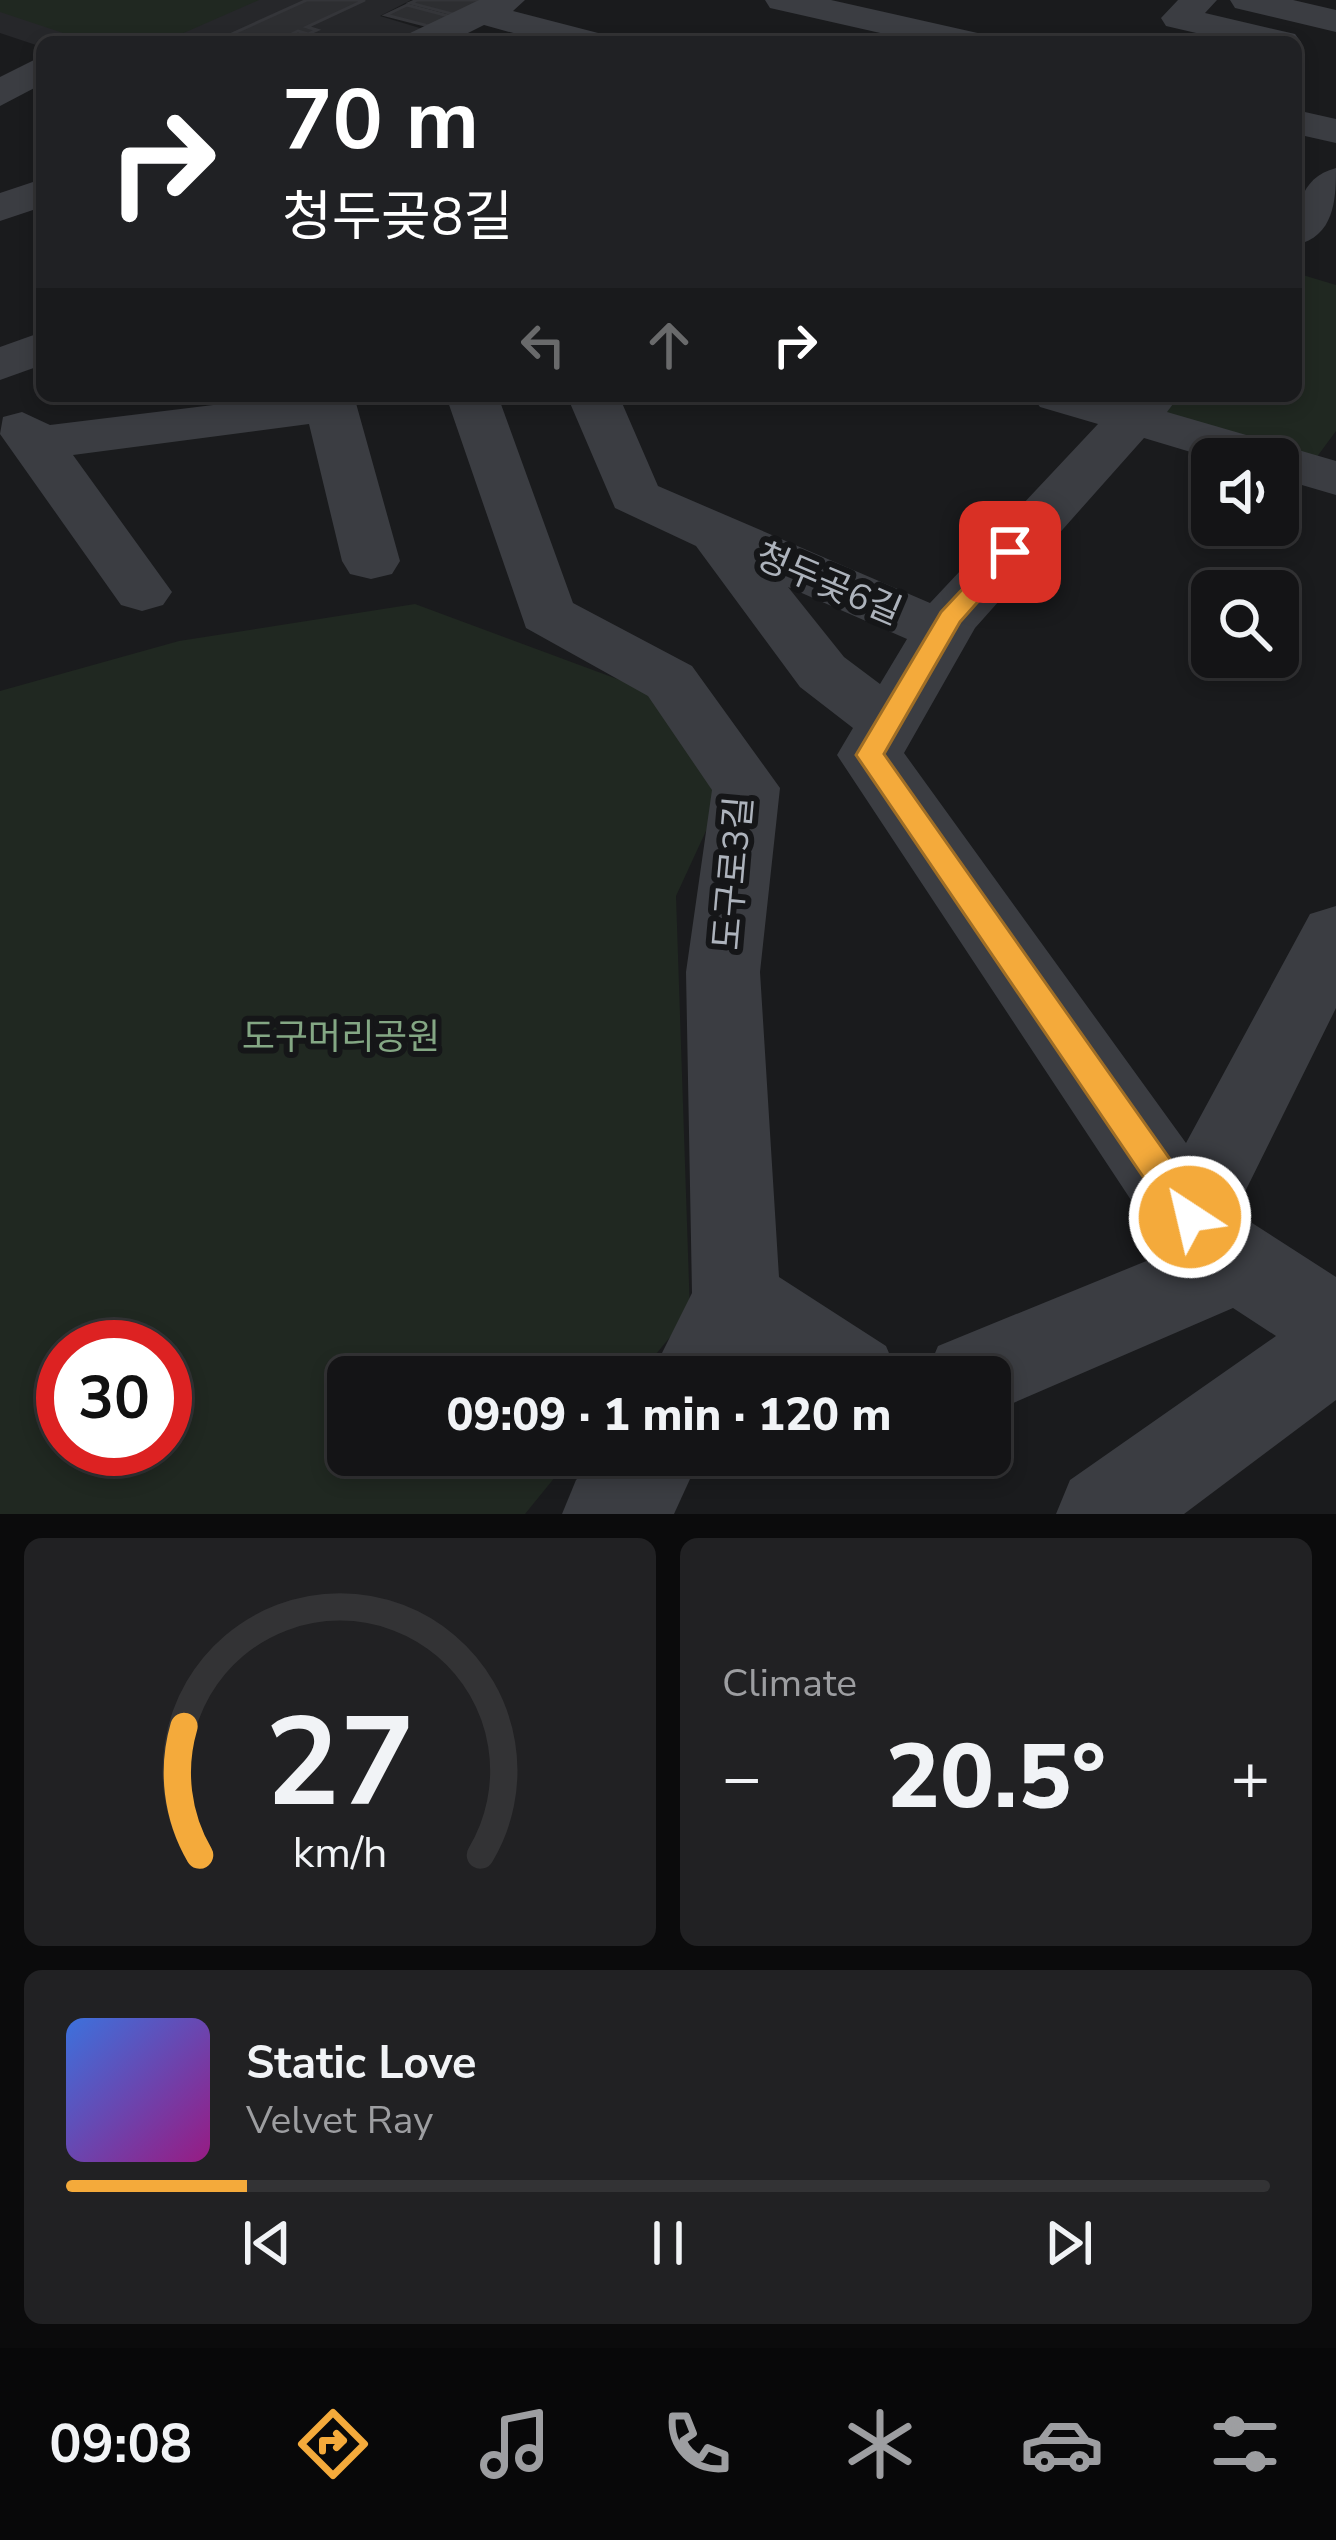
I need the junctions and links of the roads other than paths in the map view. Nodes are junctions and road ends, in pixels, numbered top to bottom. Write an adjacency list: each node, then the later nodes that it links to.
1 (1199, 0): 9 (street)
2 (1248, 0): 5 (street)
3 (494, 7): 6 (street); 7 (street)
4 (798, 10): 8 (street)
5 (1336, 21)
6 (434, 36)
7 (573, 36)
8 (937, 36)
9 (1256, 36)
10 (0, 45): 13 (street)
11 (1302, 46): 12 (street)
12 (1336, 54)
13 (36, 60)
14 (36, 67): 15 (street)
15 (0, 94)
16 (1302, 123): 17 (street)
17 (1336, 131)
18 (1336, 181): 21 (street)
19 (36, 194): 20 (street)
20 (0, 208)
21 (1302, 224)
22 (36, 350): 23 (street)
23 (0, 365)
24 (320, 402): 30 (street)
25 (330, 402): 35 (street)
26 (474, 402): 41 (street, 도구로3길)
27 (596, 402): 34 (street, 청두곶6길)
28 (1100, 402): 29 (street)
29 (1143, 408): 31 (street); 37 (street)
30 (26, 431): 36 (street)
31 (1219, 438)
32 (1299, 467): 33 (street)
33 (1336, 479)
34 (716, 534): 37 (street, 청두곶6길); 38 (street, 청두곶6길)
35 (371, 561)
36 (142, 592)
37 (942, 631): 38 (street)
38 (890, 722): 40 (street)
39 (1336, 934): 40 (street)
40 (1215, 1240): 42 (street); 46 (street)
41 (736, 1298): 44 (street, 도구로3길); 45 (street)
42 (1336, 1325)
43 (1336, 1346): 49 (street)
44 (706, 1356)
45 (823, 1356)
46 (1008, 1356)
47 (643, 1476): 48 (street)
48 (610, 1514)
49 (1104, 1514)

